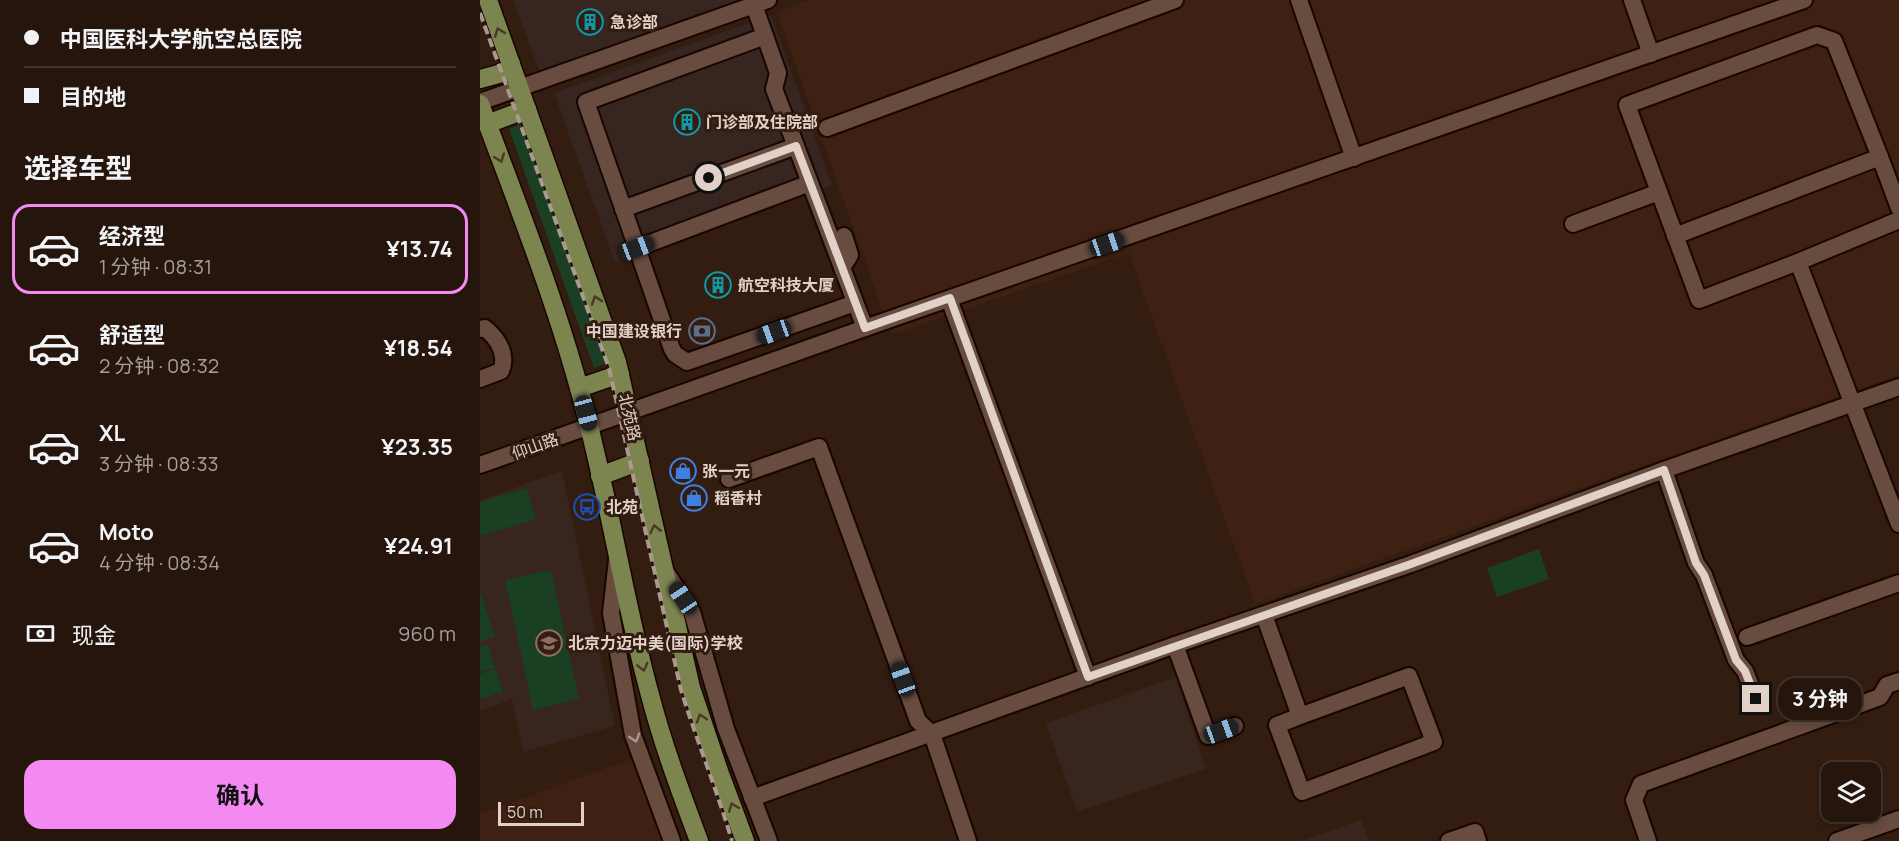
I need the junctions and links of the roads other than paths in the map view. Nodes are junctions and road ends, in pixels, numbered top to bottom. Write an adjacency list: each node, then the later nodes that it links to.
1 (488, 0): 9 (main road, 北苑路, one-way to 1)
2 (1175, 0): 15 (street)
3 (1299, 0): 18 (street)
4 (1632, 0): 8 (street)
5 (1799, 1): 8 (street, 仰山路)
6 (761, 2): 7 (street); 11 (street)
7 (765, 36): 16 (street); 22 (street)
8 (1651, 54): 18 (street, 仰山路)
9 (511, 64): 10 (main road); 11 (main road, 北苑路)
10 (480, 79)
11 (519, 88): 12 (street); 13 (main road, 北苑路)
12 (480, 103): 14 (main road)
13 (527, 109): 14 (main road); 34 (main road, 北苑路, one-way to 13)
14 (488, 124): 37 (main road, one-way to 37)
15 (827, 128)
16 (796, 146): 19 (street); 22 (street)
17 (1880, 157): 20 (street); 21 (street); 26 (street)
18 (1354, 158): 30 (street, 仰山路)
19 (810, 183): 27 (street); 29 (street)
20 (1659, 192): 24 (street); 26 (street)
21 (1899, 208)
22 (623, 209): 27 (street)
23 (1899, 220): 28 (street)
24 (1573, 224)
25 (843, 236): 29 (street)
26 (1675, 236): 28 (street)
27 (637, 248): 31 (street)
28 (1798, 262): 38 (street)
29 (842, 268): 31 (street)
30 (950, 298): 32 (street, 仰山路); 53 (street)
31 (855, 303): 32 (street)
32 (865, 328): 39 (street, 仰山路)
33 (480, 329): 35 (street)
34 (620, 374): 37 (main road); 39 (main road, 北苑路)
35 (480, 379)
36 (1899, 387): 38 (street)
37 (579, 388): 40 (main road)
38 (1851, 404): 43 (street); 46 (street)
39 (629, 411): 40 (street, 仰山路); 41 (main road, 北苑路)
40 (590, 426): 42 (street, 仰山路); 44 (main road)
41 (640, 461): 44 (main road); 48 (main road, 北苑路, one-way to 41)
42 (480, 465)
43 (1664, 470): 50 (street); 55 (street)
44 (600, 476): 47 (main road)
45 (729, 479): 58 (street)
46 (1899, 524)
47 (617, 556): 61 (street, one-way to 61); 62 (main road, one-way to 62)
48 (665, 571): 59 (street); 63 (main road, 北苑路, one-way to 48)
49 (1899, 583): 51 (street)
50 (1264, 615): 52 (street); 56 (street)
51 (1747, 637)
52 (1175, 645): 53 (street); 57 (street)
53 (1088, 677): 58 (street)
54 (1899, 681): 68 (street)
55 (1756, 699)
56 (1300, 716): 56 (street)
57 (1235, 726)
58 (932, 734): 59 (street); 65 (street)
59 (752, 798): 64 (street)
60 (1899, 819): 69 (street)
61 (672, 841)
62 (699, 841)
63 (745, 841)
64 (768, 841)
65 (968, 841)
66 (1449, 841): 67 (street)
67 (1478, 841)
68 (1648, 841)
69 (1837, 841)

